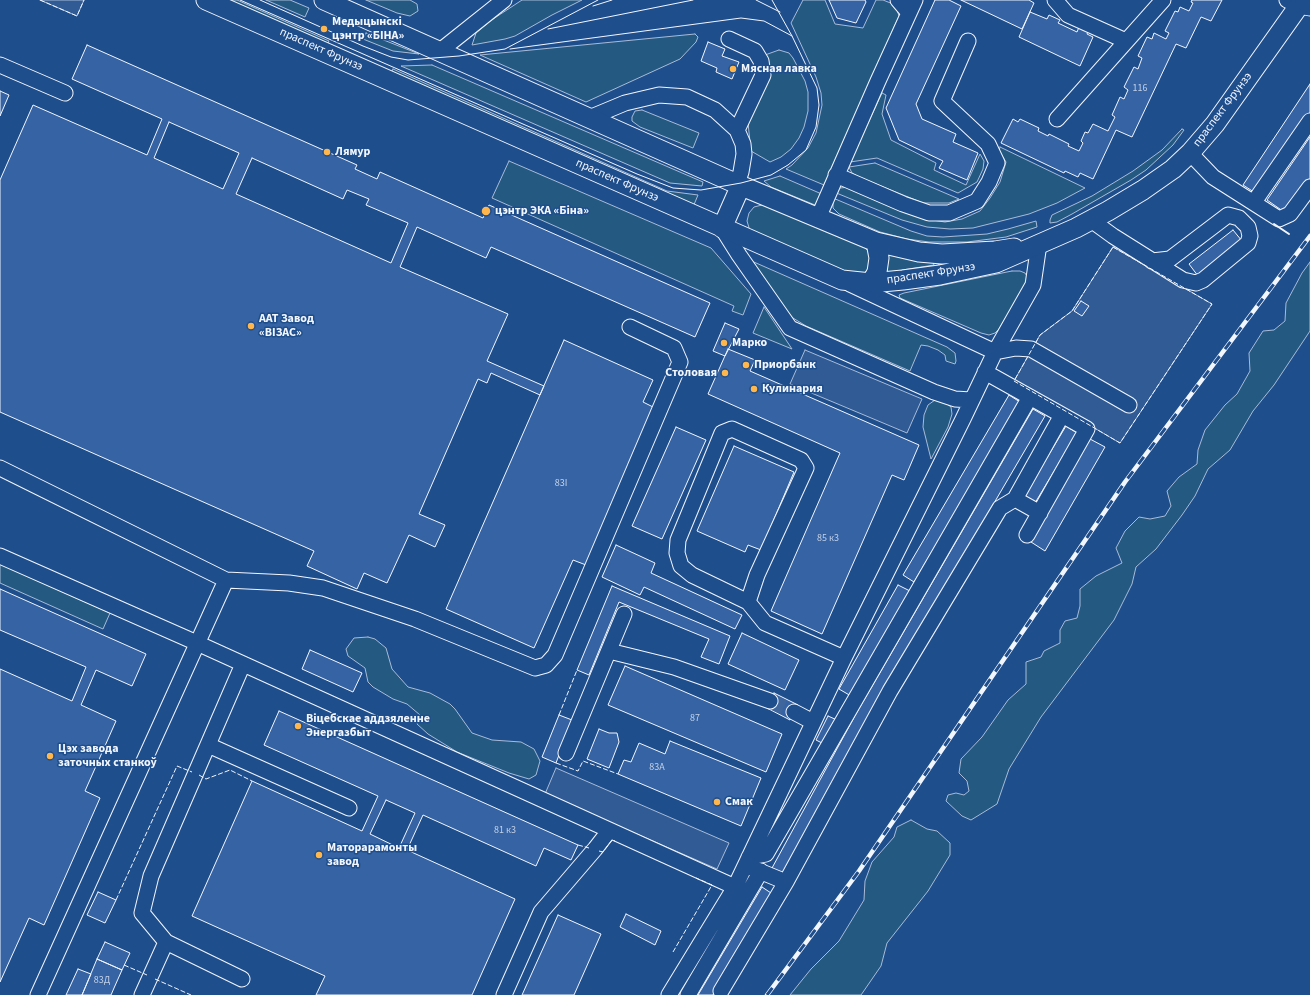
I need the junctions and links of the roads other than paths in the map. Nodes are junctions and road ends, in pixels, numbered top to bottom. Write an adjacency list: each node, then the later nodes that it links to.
1 (206, 0): 26 (main road, праспект Фрунзэ)
2 (324, 0): 12 (main road, праспект Фрунзэ)
3 (504, 0): 12 (lane)
4 (898, 0): 8 (lane)
5 (1055, 0): 10 (lane)
6 (1163, 0): 10 (lane)
7 (1300, 3): 19 (main road, праспект Фрунзэ)
8 (912, 7): 20 (lane)
9 (729, 39): 18 (lane)
10 (1126, 41): 16 (lane)
11 (968, 42): 20 (lane)
12 (440, 51): 15 (main road, праспект Фрунзэ)
13 (0, 65): 14 (lane)
14 (65, 93)
15 (589, 118): 18 (lane); 21 (main road, праспект Фрунзэ)
16 (1057, 119)
17 (1310, 121): 23 (lane)
18 (737, 130): 21 (lane)
19 (1190, 153): 23 (lane); 25 (main road, праспект Фрунзэ)
20 (836, 175): 24 (lane)
21 (739, 185): 24 (main road, праспект Фрунзэ); 26 (main road)
22 (1310, 188): 23 (lane)
23 (1254, 202)
24 (818, 218): 27 (main road, праспект Фрунзэ)
25 (1091, 220): 28 (main road, праспект Фрунзэ); 29 (lane)
26 (722, 228): 30 (main road, праспект Фрунзэ); 36 (lane)
27 (876, 242): 28 (main road, праспект Фрунзэ); 31 (main road)
28 (1039, 244): 31 (main road, праспект Фрунзэ); 33 (lane)
29 (1152, 261): 29 (lane)
30 (842, 280): 31 (main road, праспект Фрунзэ); 33 (lane)
31 (870, 283)
32 (630, 327): 44 (lane)
33 (995, 352): 34 (lane); 37 (lane)
34 (985, 372): 35 (lane); 36 (lane)
35 (1030, 397): 38 (lane); 58 (lane)
36 (971, 400): 49 (lane)
37 (1129, 405)
38 (1062, 415): 40 (lane); 41 (lane)
39 (0, 468): 44 (lane)
40 (1015, 499): 41 (lane); 60 (lane)
41 (1040, 513): 42 (lane)
42 (1027, 535)
43 (0, 556): 47 (lane)
44 (226, 580): 47 (lane)
45 (748, 602): 45 (lane); 49 (lane)
46 (624, 614): 48 (lane)
47 (197, 643): 50 (lane); 65 (lane)
48 (609, 651): 51 (lane); 55 (lane)
49 (844, 658): 53 (lane)
50 (243, 664): 54 (lane); 57 (lane)
51 (770, 701)
52 (794, 712): 53 (lane)
53 (813, 722): 58 (lane)
54 (208, 744): 56 (lane); 62 (lane)
55 (566, 753)
56 (349, 808)
57 (609, 830): 61 (lane); 67 (lane)
58 (747, 861): 59 (lane); 61 (lane)
59 (761, 871): 60 (lane); 69 (lane)
60 (786, 882): 64 (lane)
61 (735, 887): 68 (lane)
62 (166, 942): 63 (lane); 66 (lane)
63 (242, 980)
64 (721, 991)
65 (38, 995)
66 (142, 995)
67 (504, 995)
68 (669, 995)
69 (688, 995)

